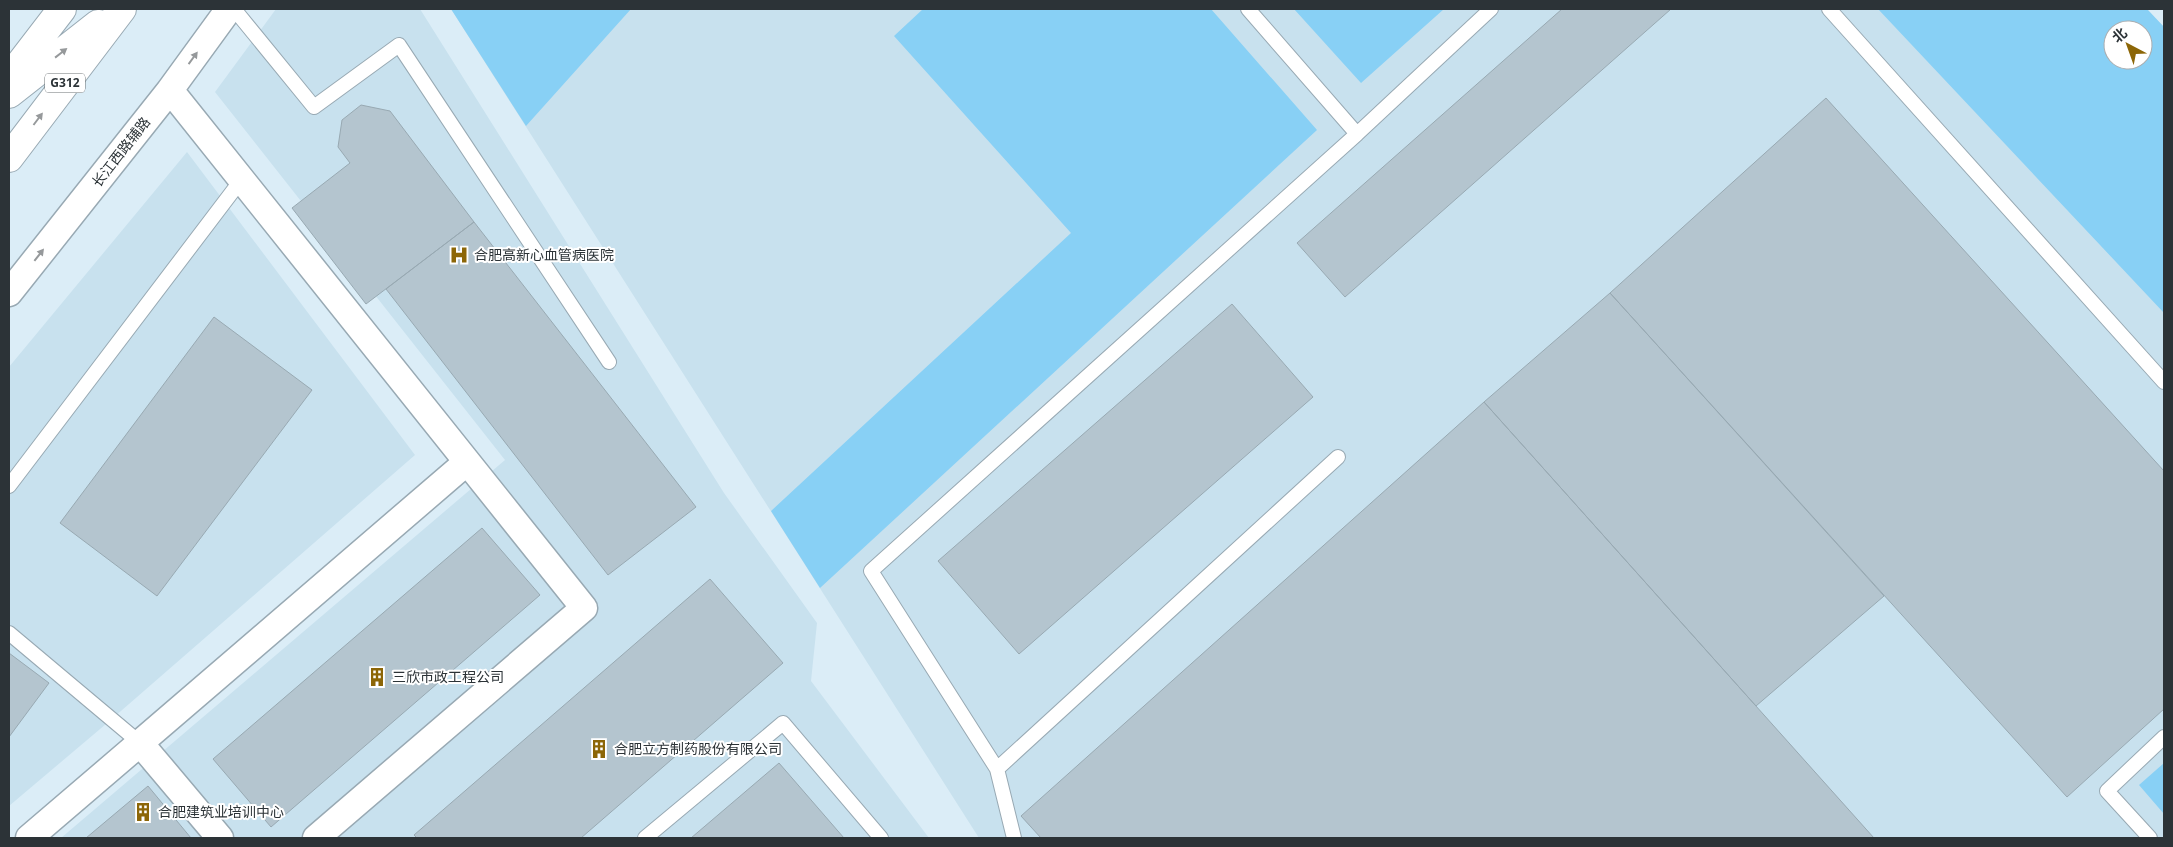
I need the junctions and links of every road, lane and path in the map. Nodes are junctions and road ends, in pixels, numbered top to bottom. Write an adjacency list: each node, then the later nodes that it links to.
1 (62, 9): 9 (highway)
2 (118, 9): 11 (highway, one-way to 2)
3 (122, 9): 13 (highway, G312, one-way to 3)
4 (229, 9): 10 (street, 长江西路辅路, one-way to 4)
5 (234, 9): 16 (lane)
6 (1248, 9): 12 (lane)
7 (1491, 9): 12 (lane)
8 (1828, 9): 17 (lane)
9 (9, 78)
10 (170, 90): 14 (street); 15 (street, 长江西路辅路, one-way to 10)
11 (9, 94)
12 (1357, 134): 24 (lane)
13 (9, 158)
14 (242, 180): 19 (street); 20 (lane)
15 (9, 293)
16 (609, 362)
17 (2164, 382)
18 (1338, 457): 24 (lane)
19 (467, 462): 23 (street); 27 (street)
20 (9, 486)
21 (9, 633): 23 (lane)
22 (2164, 738): 31 (lane)
23 (140, 744): 25 (street); 26 (street)
24 (997, 768): 30 (lane)
25 (29, 838)
26 (220, 838)
27 (316, 838)
28 (645, 838): 29 (lane)
29 (881, 838)
30 (1014, 838)
31 (2150, 838)

